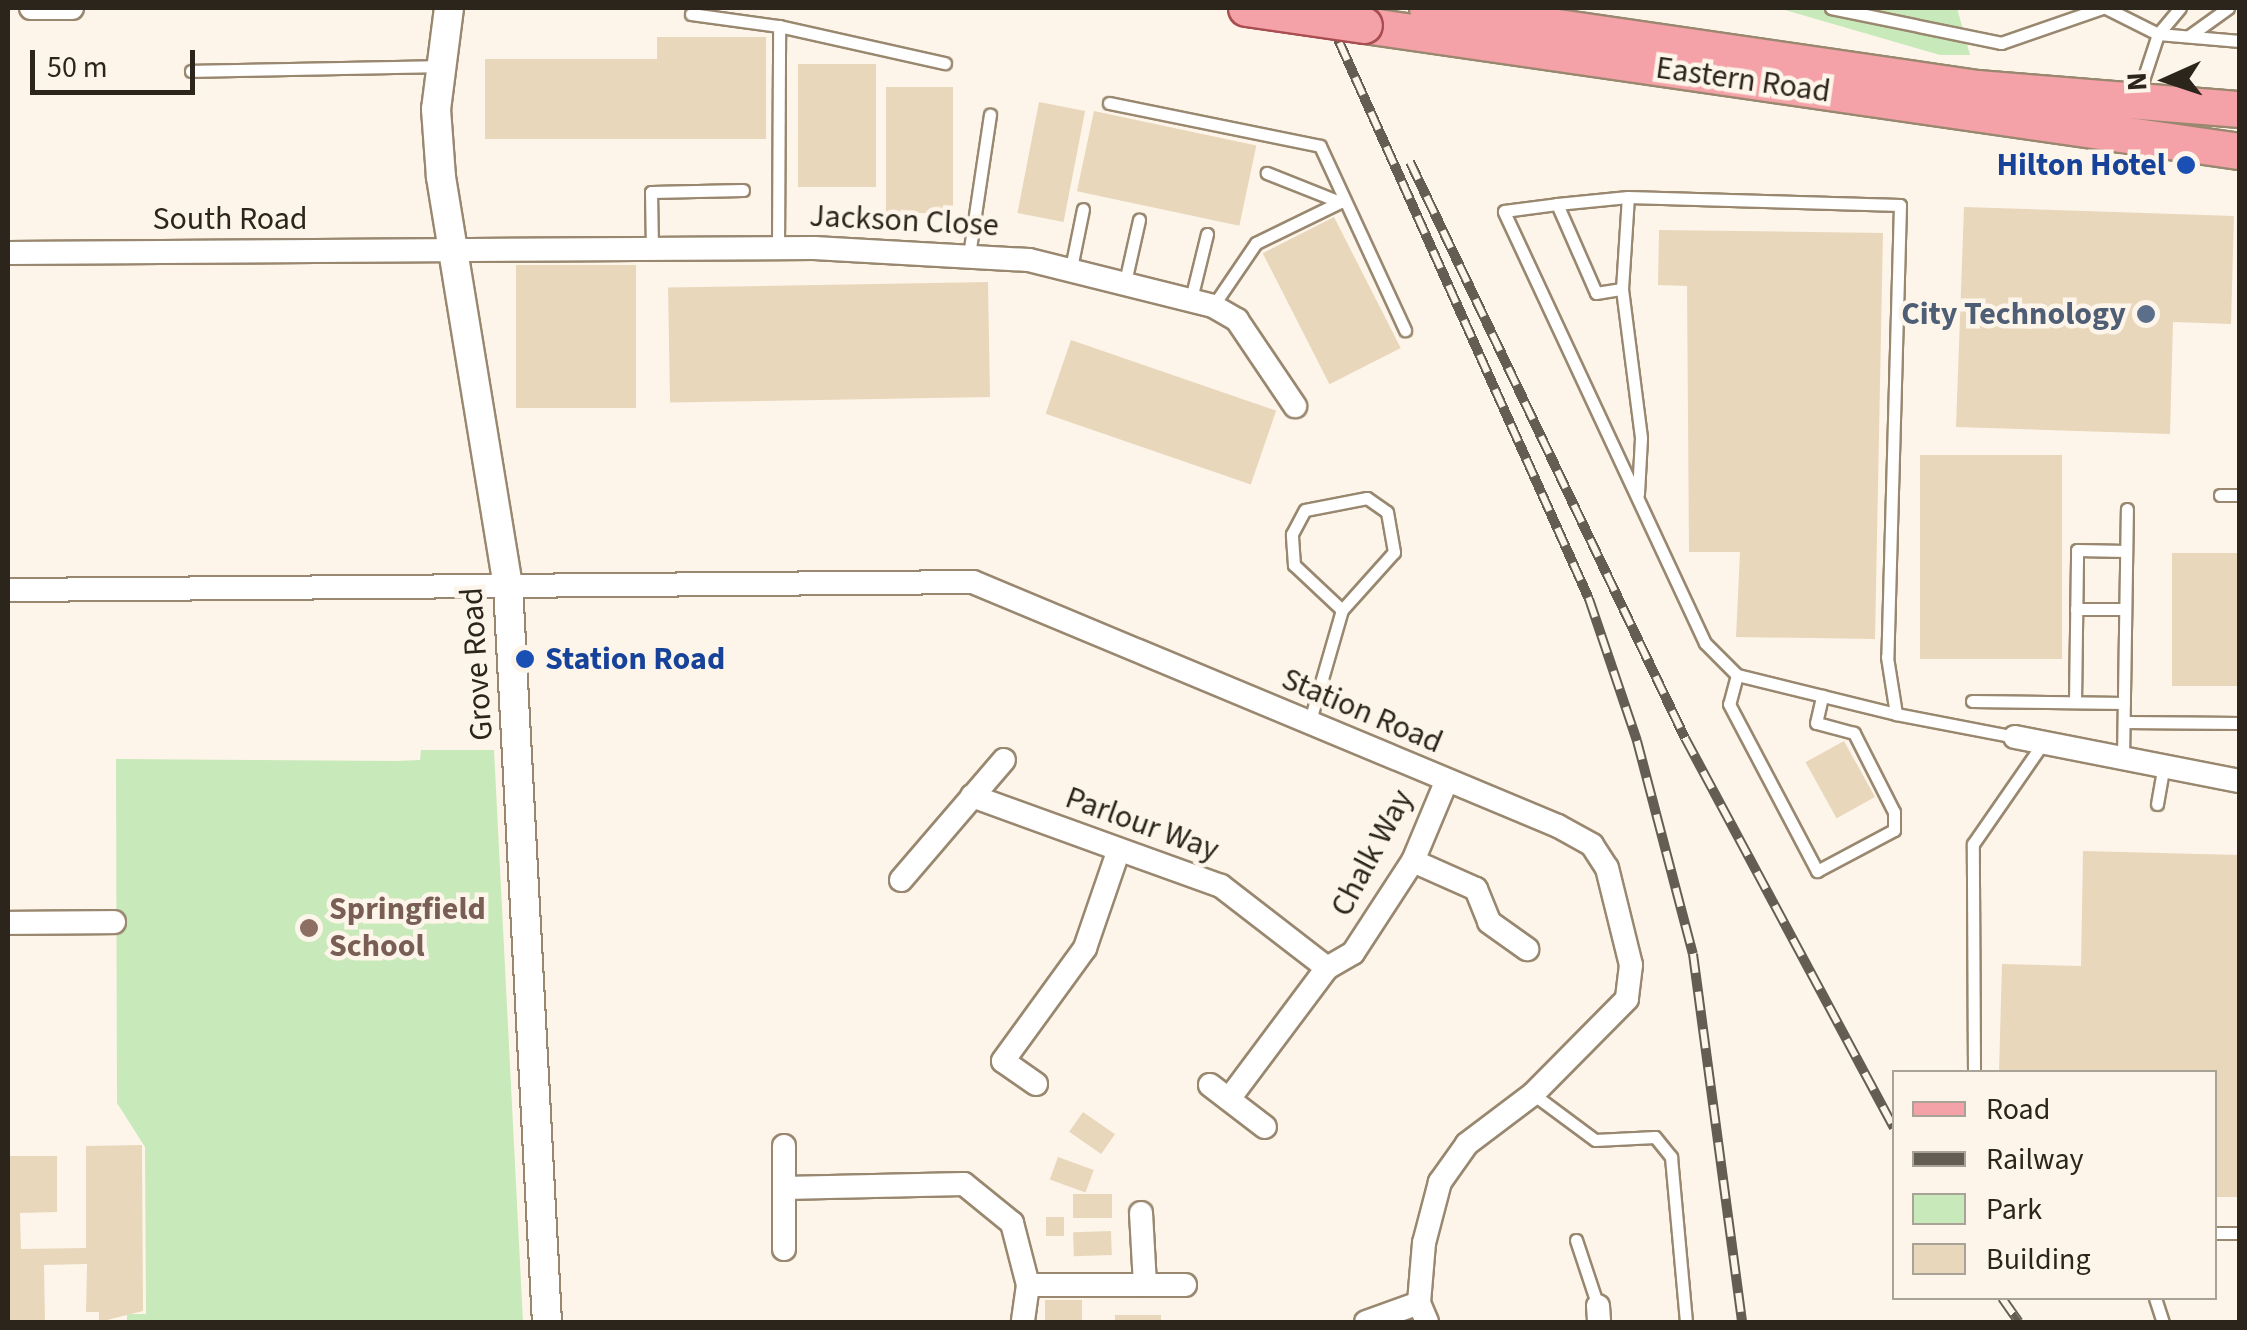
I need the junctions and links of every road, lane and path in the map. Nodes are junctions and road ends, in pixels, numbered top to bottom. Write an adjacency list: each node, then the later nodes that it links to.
1 (31, 8): 2 (street)
2 (72, 8)
3 (450, 8): 17 (street, Grove Road)
4 (1246, 8): 23 (main road, Eastern Road, bridge)
5 (1427, 8): 19 (main road, Eastern Road)
6 (1830, 8): 7 (lane)
7 (2104, 8): 13 (lane)
8 (2168, 8): 13 (lane)
9 (2180, 8): 13 (lane)
10 (2228, 8): 14 (lane)
11 (690, 14): 12 (lane)
12 (779, 26): 16 (lane); 34 (lane)
13 (2158, 34): 14 (lane); 19 (lane)
14 (2189, 36): 15 (lane)
15 (2240, 41)
16 (945, 63)
17 (441, 66): 18 (lane); 35 (street, Grove Road)
18 (192, 70)
19 (2136, 100): 21 (main road, Eastern Road); 23 (lane)
20 (1109, 104): 28 (lane)
21 (2240, 109)
22 (990, 116): 37 (lane)
23 (2182, 144): 24 (main road, Eastern Road)
24 (2240, 151)
25 (1268, 173): 28 (lane)
26 (743, 190): 33 (lane)
27 (1628, 198): 29 (lane); 40 (lane); 59 (lane)
28 (1340, 202): 41 (lane); 42 (lane)
29 (1556, 204): 40 (lane); 46 (lane)
30 (1084, 209): 38 (lane)
31 (1140, 220): 39 (lane)
32 (1208, 234): 41 (lane)
33 (652, 249): 34 (street, Jackson Close); 35 (street, Jackson Close)
34 (778, 249): 37 (street, Jackson Close)
35 (454, 251): 36 (street, South Road); 49 (street, Grove Road)
36 (8, 253)
37 (969, 255): 38 (street, Jackson Close)
38 (1072, 268): 39 (street, Jackson Close)
39 (1125, 282): 41 (street, Jackson Close)
40 (1622, 289): 46 (lane)
41 (1202, 303): 43 (street, Jackson Close)
42 (1405, 330)
43 (1296, 406)
44 (2220, 495): 45 (lane)
45 (2240, 495)
46 (1638, 498): 54 (lane)
47 (2127, 509): 48 (lane)
48 (2126, 551): 51 (lane); 53 (lane)
49 (508, 586): 50 (street, Station Road); 62 (street, Station Road); 95 (street, Grove Road)
50 (8, 590)
51 (2076, 608): 53 (lane); 57 (lane)
52 (1342, 610): 52 (lane); 62 (lane)
53 (2126, 610): 58 (lane)
54 (1738, 675): 55 (lane); 55 (lane)
55 (1822, 696): 59 (lane)
56 (1972, 701): 57 (lane)
57 (2075, 702): 58 (lane)
58 (2124, 703): 60 (lane)
59 (1896, 714): 63 (lane)
60 (2124, 722): 61 (lane); 65 (lane)
61 (2240, 723)
62 (1310, 724): 69 (street, Station Road)
63 (2015, 737): 64 (street)
64 (2043, 743): 65 (street); 79 (lane)
65 (2123, 758): 67 (street)
66 (1004, 760): 70 (street)
67 (2164, 766): 68 (street); 71 (lane)
68 (2240, 781)
69 (1446, 782): 73 (street, Chalk Way); 82 (street, Station Road)
70 (972, 796): 72 (street, Parlour Way); 74 (street)
71 (2156, 804)
72 (1118, 852): 78 (street, Parlour Way); 80 (street)
73 (1412, 860): 77 (street); 78 (street, Chalk Way)
74 (901, 880)
75 (8, 922): 76 (street)
76 (114, 922)
77 (1526, 949)
78 (1327, 968): 83 (street)
79 (1974, 1070)
80 (1036, 1084)
81 (1210, 1084): 83 (street)
82 (1533, 1094): 93 (street, Station Road); 98 (lane)
83 (1229, 1099): 84 (street)
84 (1265, 1126)
85 (784, 1146): 86 (street)
86 (784, 1188): 89 (street); 90 (street)
87 (1141, 1213): 91 (street)
88 (1576, 1240): 94 (lane)
89 (784, 1249)
90 (1028, 1285): 91 (street); 96 (street)
91 (1144, 1285): 92 (street)
92 (1185, 1285)
93 (1423, 1313): 97 (street)
94 (1599, 1314)
95 (547, 1322)
96 (1023, 1322)
97 (1366, 1322)
98 (1686, 1322)

